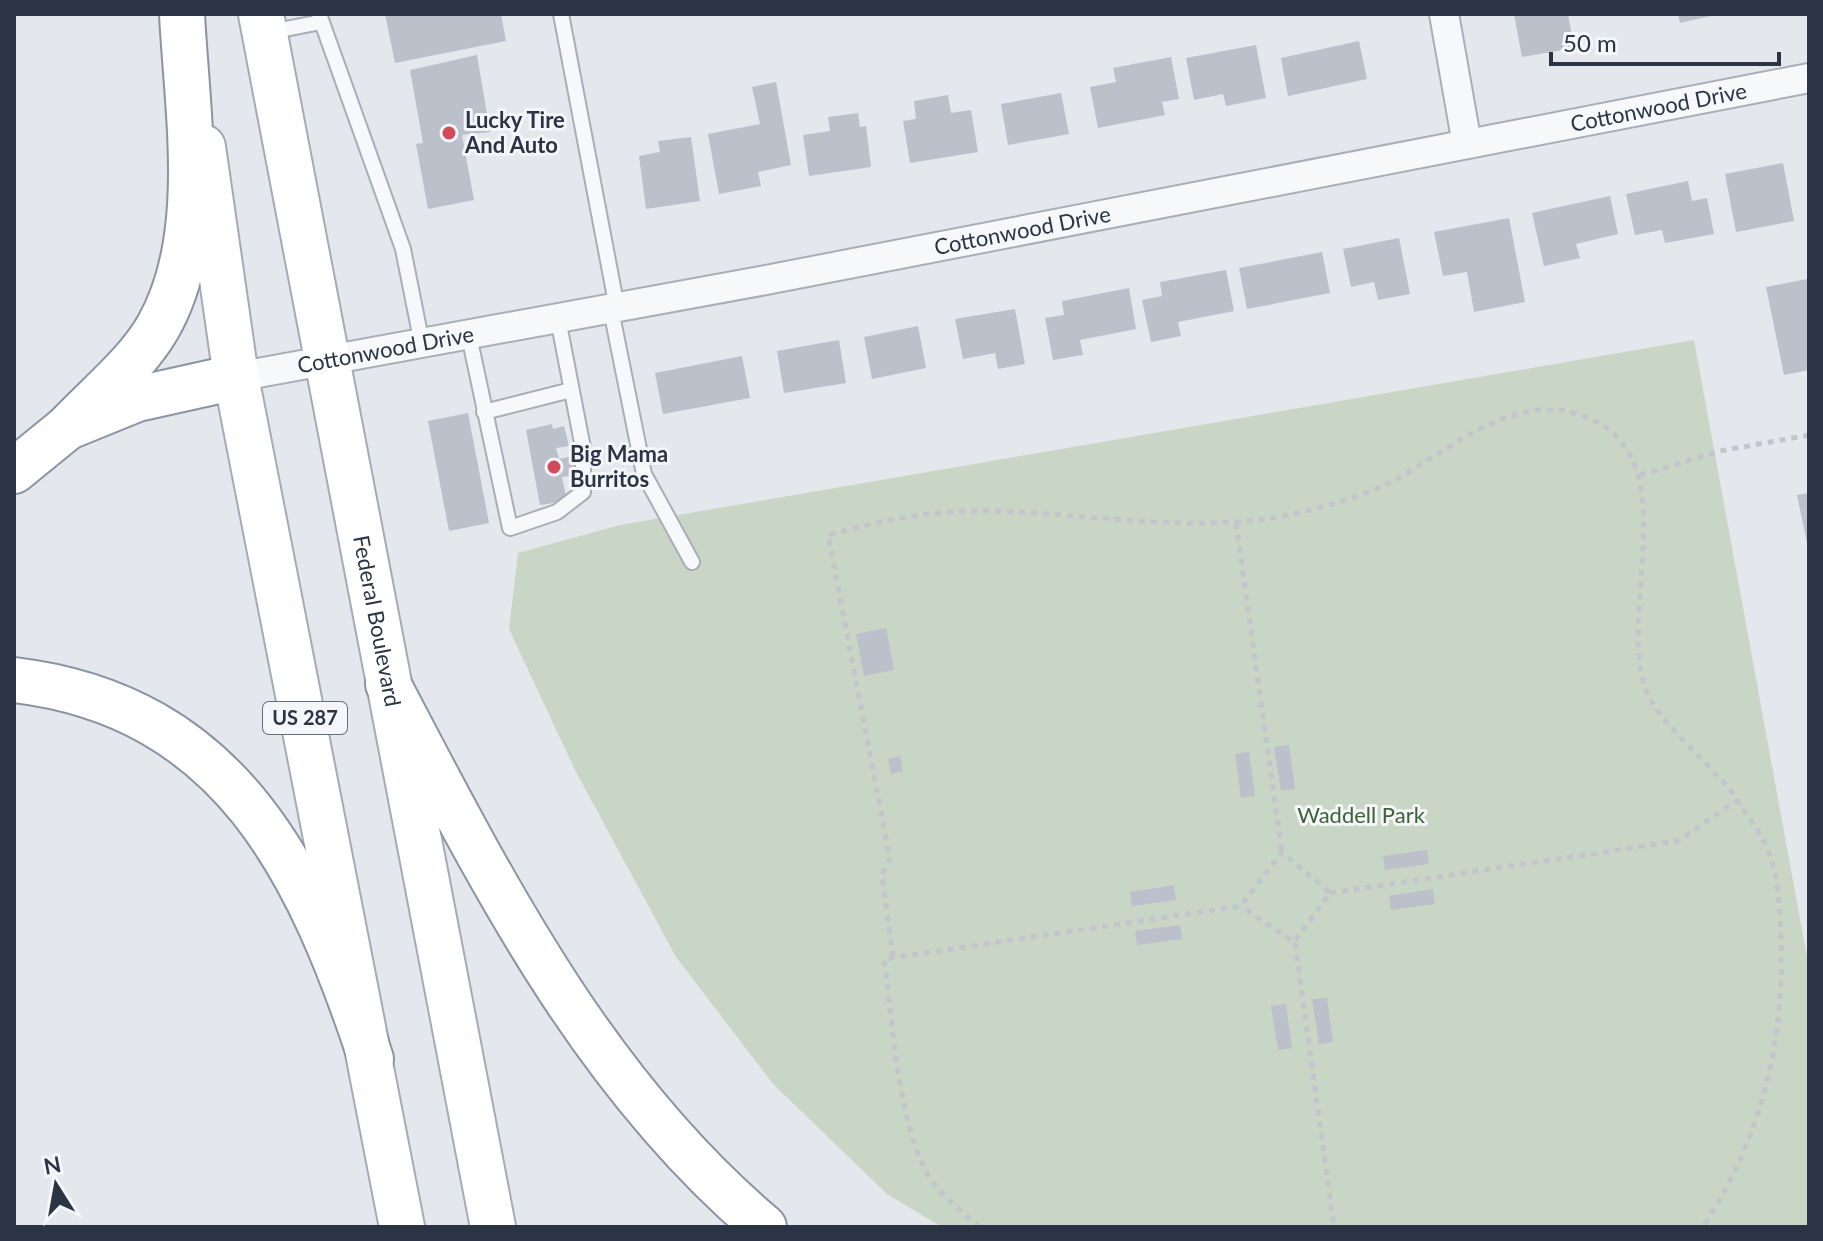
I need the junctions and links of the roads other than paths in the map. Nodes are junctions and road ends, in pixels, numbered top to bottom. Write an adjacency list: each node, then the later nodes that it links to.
1 (183, 14): 13 (main road, US 287); 16 (main road)
2 (561, 14): 8 (lane)
3 (1444, 14): 7 (street)
4 (320, 18): 5 (lane); 11 (lane)
5 (263, 24): 12 (main road, Federal Boulevard)
6 (1809, 78): 7 (street, Cottonwood Drive)
7 (1467, 144): 8 (street, Cottonwood Drive)
8 (614, 309): 9 (street, Cottonwood Drive); 18 (lane)
9 (558, 319): 10 (street, Cottonwood Drive); 14 (lane)
10 (469, 336): 11 (street, Cottonwood Drive); 15 (lane)
11 (422, 344): 12 (street, Cottonwood Drive)
12 (325, 362): 13 (street, Cottonwood Drive); 20 (main road, Federal Boulevard)
13 (236, 377): 16 (main road); 21 (main road, US 287)
14 (571, 390): 15 (lane); 15 (lane)
15 (484, 412)
16 (68, 427): 17 (main road)
17 (14, 471)
18 (692, 562)
19 (14, 680): 21 (main road)
20 (388, 684): 23 (main road, Federal Boulevard); 24 (main road)
21 (371, 1059): 22 (main road, US 287)
22 (402, 1227)
23 (493, 1227)
24 (764, 1227)

